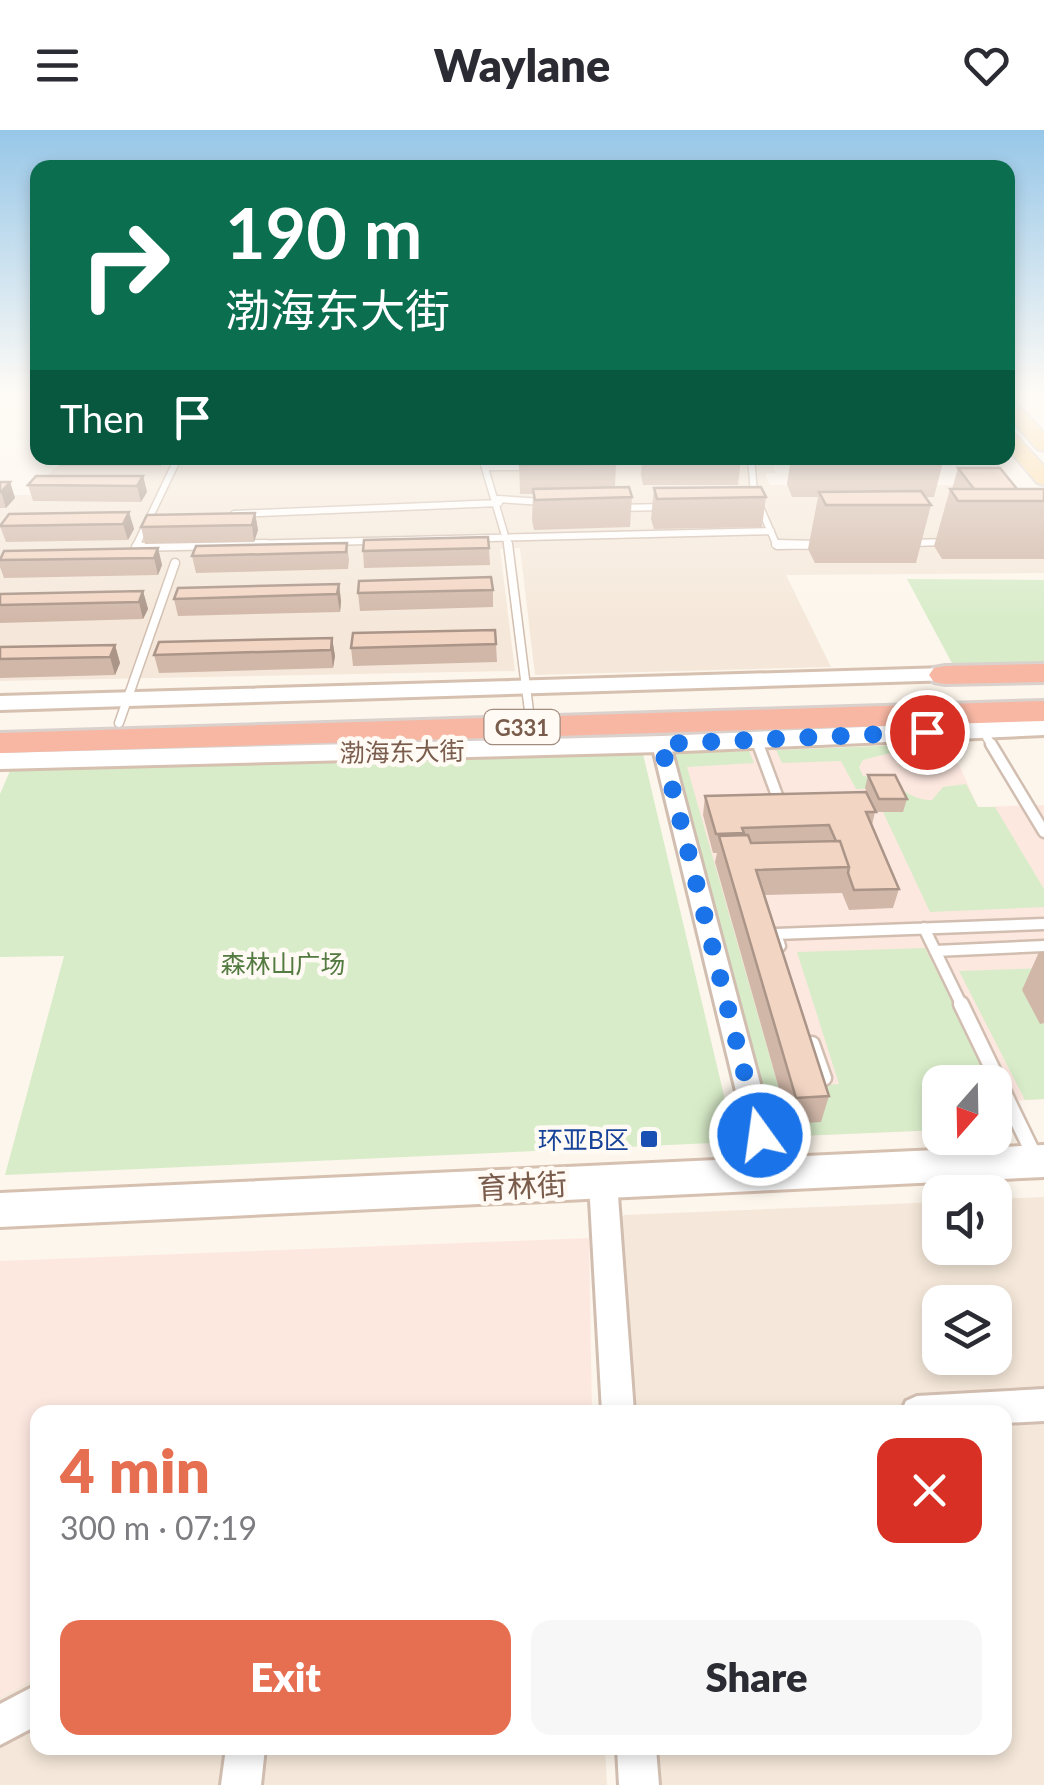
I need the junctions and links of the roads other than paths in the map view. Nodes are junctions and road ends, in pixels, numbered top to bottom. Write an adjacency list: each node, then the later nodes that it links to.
1 (173, 468): 11 (lane)
2 (486, 468): 6 (lane)
3 (752, 468): 4 (lane)
4 (754, 493): 5 (lane); 14 (lane)
5 (737, 496)
6 (498, 501): 7 (lane); 10 (lane); 15 (lane)
7 (553, 503)
8 (608, 507): 9 (lane)
9 (669, 507)
10 (231, 514)
11 (148, 516): 12 (lane); 13 (lane); 15 (lane)
12 (164, 516)
13 (128, 518)
14 (771, 531): 15 (lane); 18 (lane)
15 (507, 534): 24 (lane)
16 (968, 542): 17 (lane)
17 (892, 544)
18 (835, 545)
19 (175, 562): 25 (lane)
20 (1044, 673): 21 (highway)
21 (945, 675): 24 (street, 渤海东大街)
22 (1044, 691): 24 (highway, 渤海东大街 / G331)
23 (0, 704): 25 (street, 渤海东大街)
24 (528, 708): 25 (highway, 渤海东大街 / G331); 27 (highway, 渤海东大街 / G331); 32 (highway, 渤海东大街 / G331)
25 (123, 711): 28 (highway, 渤海东大街 / G331)
26 (1044, 711): 27 (highway, 渤海东大街 / G331)
27 (933, 714): 30 (highway)
28 (0, 724)
29 (1044, 728): 30 (street, 渤海东大街)
30 (982, 730): 31 (street, 渤海东大街); 36 (lane)
31 (758, 740): 33 (street, 渤海东大街); 35 (lane)
32 (0, 743)
33 (661, 744): 34 (street, 渤海东大街); 45 (street)
34 (0, 761)
35 (778, 798)
36 (1044, 832)
37 (1044, 924): 38 (lane)
38 (924, 928): 40 (lane); 41 (lane)
39 (1044, 946): 40 (lane)
40 (935, 950): 44 (lane)
41 (782, 952)
42 (806, 1024): 43 (lane)
43 (824, 1078)
44 (1041, 1161): 45 (street, 育林街)
45 (770, 1174): 46 (street, 育林街)
46 (602, 1182): 47 (street, 育林街); 49 (street)
47 (0, 1210)
48 (1044, 1404): 50 (street)
49 (618, 1405)
50 (1012, 1406)
51 (30, 1708): 52 (street)
52 (0, 1726)
53 (245, 1755): 55 (street)
54 (637, 1755): 56 (street)
55 (241, 1785)
56 (639, 1785)

